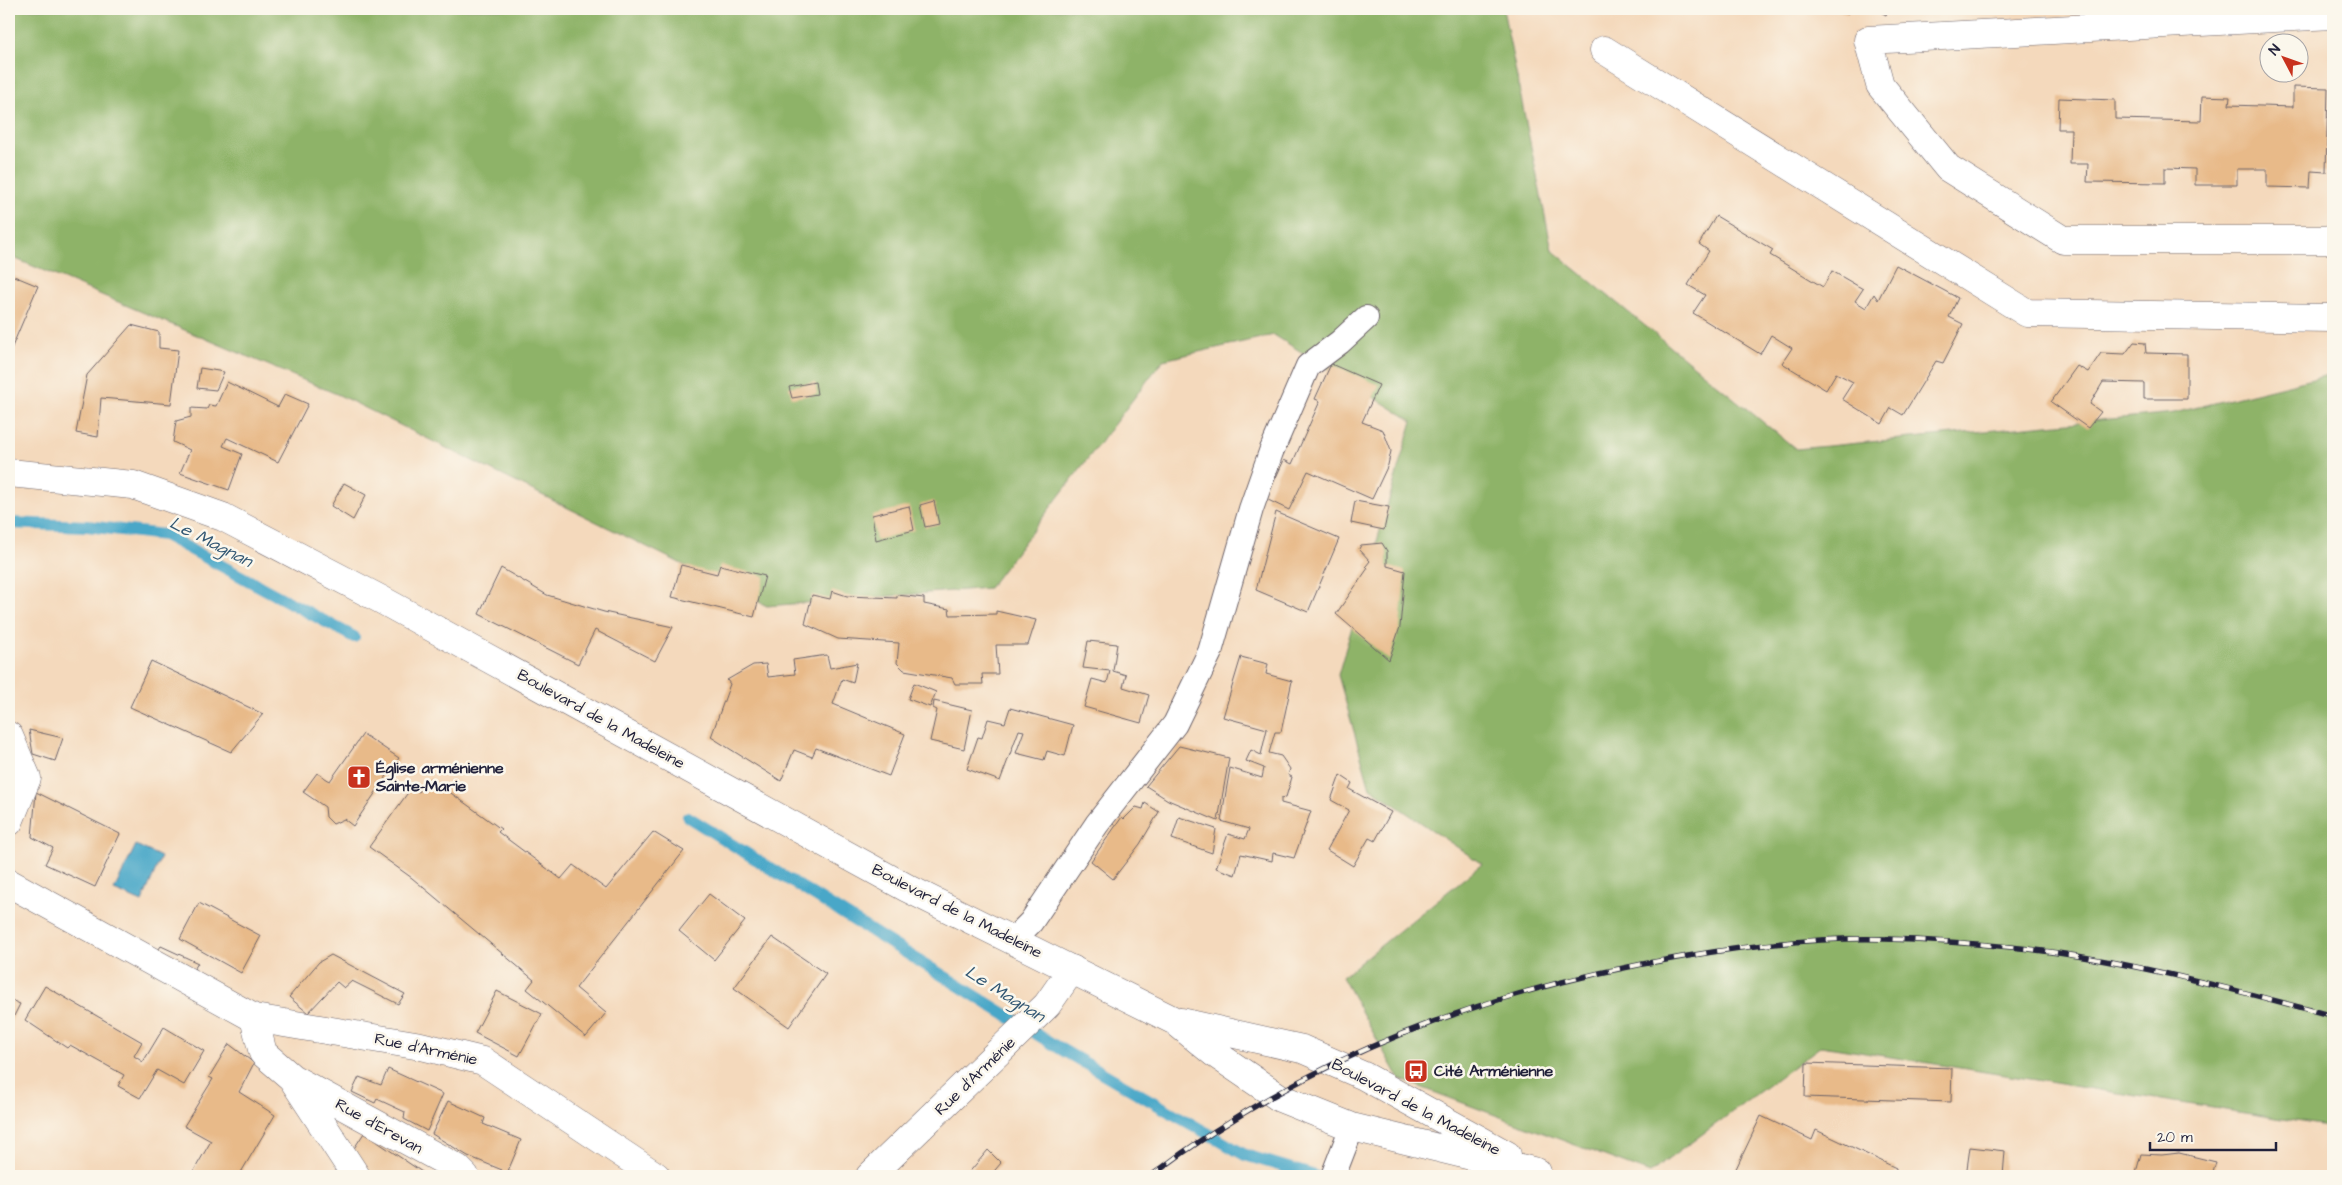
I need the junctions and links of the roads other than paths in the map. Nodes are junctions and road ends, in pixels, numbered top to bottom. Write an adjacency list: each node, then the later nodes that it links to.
1 (2333, 15): 3 (street)
2 (1604, 50): 5 (street)
3 (2333, 240)
4 (1366, 318): 10 (lane)
5 (2333, 318)
6 (9, 473): 10 (street, Boulevard de la Madeleine)
7 (9, 736): 8 (street)
8 (9, 822)
9 (9, 883): 12 (street, Rue d'Arménie)
10 (1013, 940): 11 (street, Boulevard de la Madeleine)
11 (1072, 969): 13 (street, Boulevard de la Madeleine); 22 (street, Rue d'Arménie)
12 (254, 1018): 14 (street); 16 (street, Rue d'Arménie)
13 (1175, 1021): 15 (street, Boulevard de la Madeleine); 18 (street, Boulevard de la Madeleine)
14 (292, 1078): 19 (street); 20 (street, Rue d'Erevan)
15 (1352, 1127): 17 (lane); 18 (street, Boulevard de la Madeleine)
16 (624, 1167): 21 (street, Rue d'Arménie)
17 (1335, 1170)
18 (1542, 1174)
19 (356, 1176)
20 (465, 1176)
21 (656, 1176)
22 (870, 1176)

